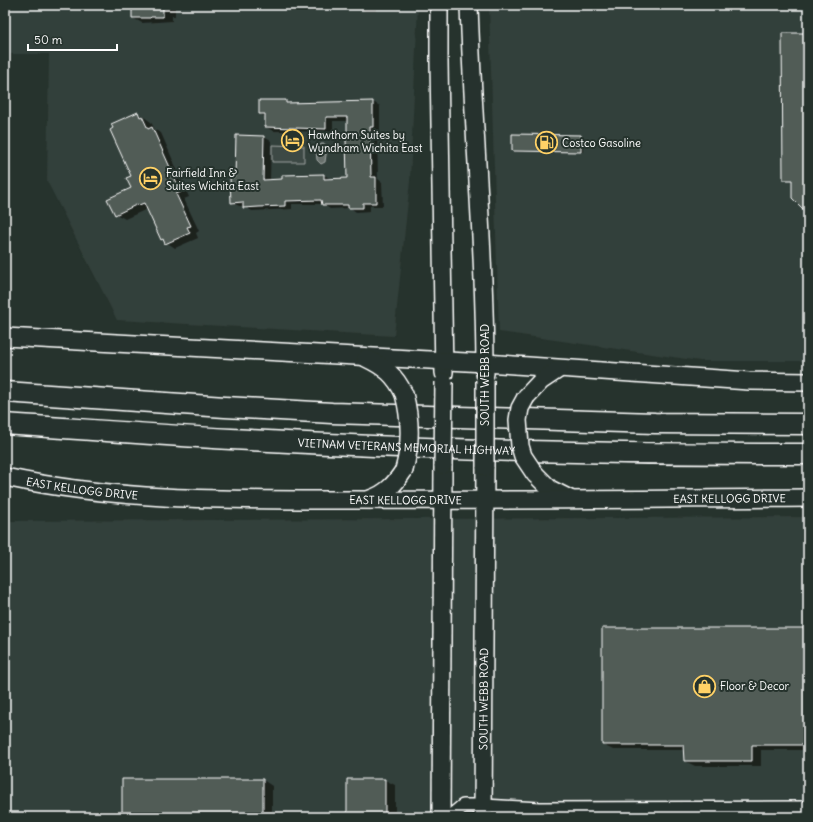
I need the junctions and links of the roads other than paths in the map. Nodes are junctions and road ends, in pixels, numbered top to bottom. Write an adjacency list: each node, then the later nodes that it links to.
1 (439, 5): 5 (main road)
2 (469, 5): 6 (main road, SOUTH WEBB ROAD)
3 (5, 337): 4 (main road)
4 (363, 356): 5 (main road); 15 (main road, bridge)
5 (444, 361): 6 (main road); 18 (main road, bridge)
6 (485, 363): 7 (main road); 16 (main road, SOUTH WEBB ROAD, bridge)
7 (559, 369): 8 (main road); 17 (main road, bridge)
8 (808, 382)
9 (5, 392): 11 (highway)
10 (5, 424): 12 (highway, VIETNAM VETERANS MEMORIAL HIGHWAY)
11 (808, 424)
12 (808, 454)
13 (5, 477): 15 (main road, EAST KELLOGG DRIVE)
14 (808, 498): 17 (main road, EAST KELLOGG DRIVE)
15 (364, 500): 18 (main road, EAST KELLOGG DRIVE)
16 (486, 500): 17 (main road, EAST KELLOGG DRIVE); 18 (main road, EAST KELLOGG DRIVE); 20 (main road, SOUTH WEBB ROAD)
17 (570, 500)
18 (443, 501): 21 (main road)
19 (808, 808): 20 (street)
20 (484, 812): 22 (street)
21 (441, 817)
22 (450, 817)

